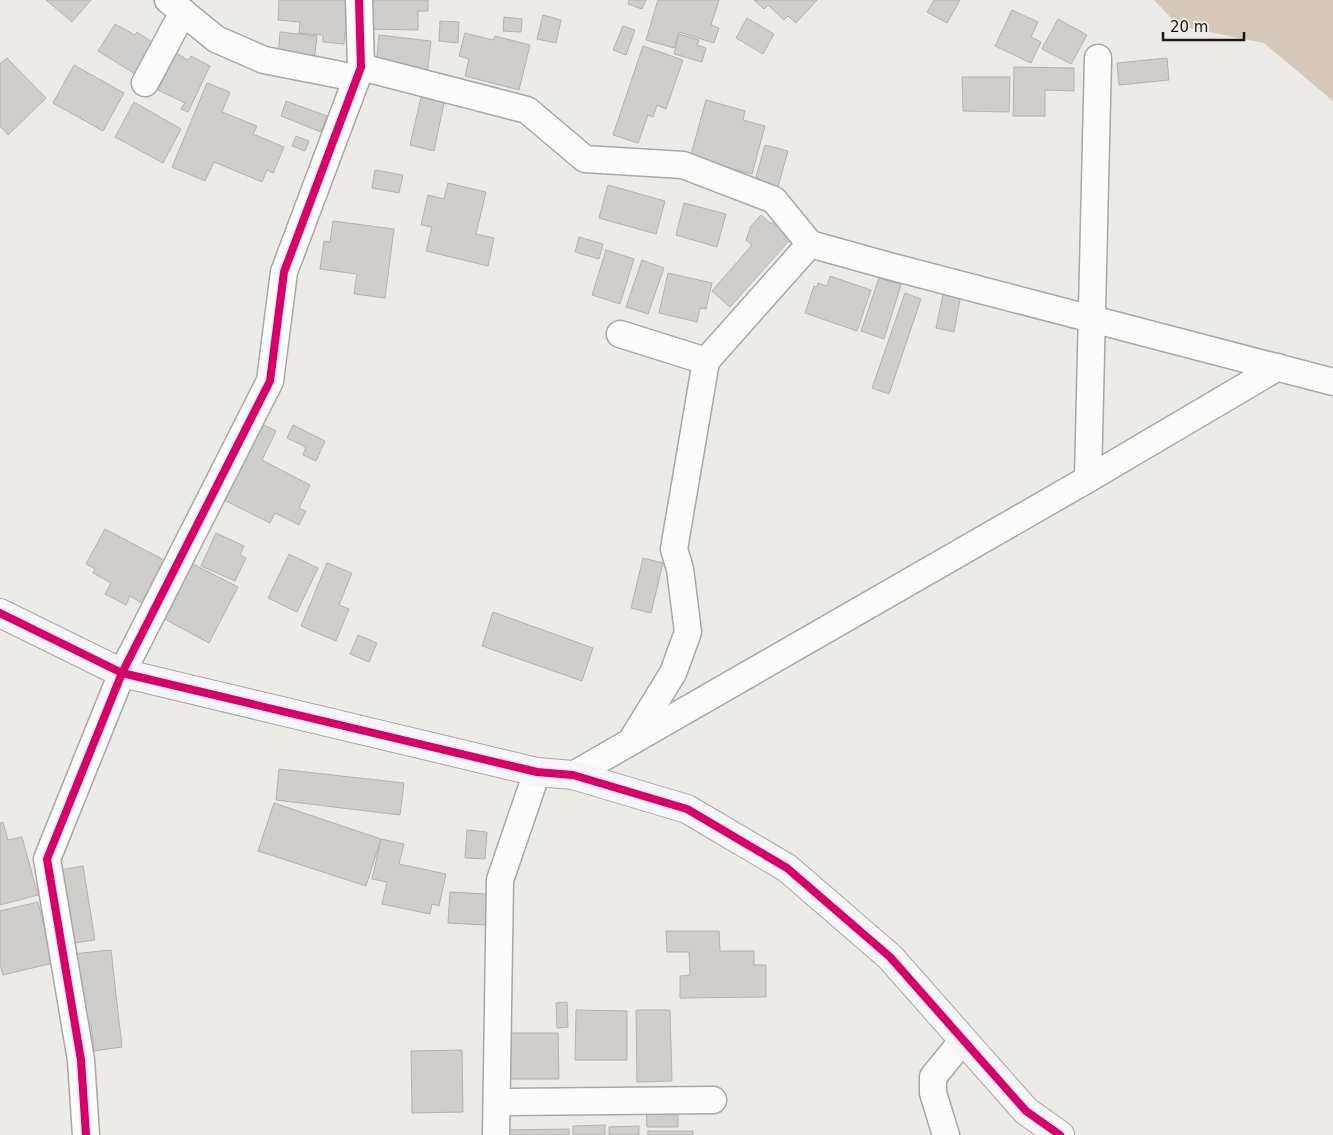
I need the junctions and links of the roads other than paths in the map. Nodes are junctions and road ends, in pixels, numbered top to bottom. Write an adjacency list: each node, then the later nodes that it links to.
1 (359, 0): 4 (street)
2 (175, 6): 4 (street); 5 (street)
3 (1098, 58): 7 (street)
4 (358, 72): 6 (street); 14 (street)
5 (145, 83)
6 (810, 244): 7 (street); 9 (street)
7 (1092, 319): 10 (street); 12 (street)
8 (620, 334): 9 (street)
9 (706, 362): 15 (street)
10 (1278, 367): 11 (street); 12 (street)
11 (1333, 382)
12 (1088, 479): 15 (street)
13 (0, 613): 14 (street)
14 (122, 673): 16 (street); 21 (street)
15 (632, 741): 17 (street)
16 (536, 772): 17 (street); 20 (street)
17 (573, 775): 18 (street)
18 (963, 1040): 23 (street); 24 (street)
19 (713, 1100): 20 (street)
20 (497, 1102): 22 (street)
21 (86, 1135)
22 (496, 1135)
23 (946, 1135)
24 (1060, 1135)

